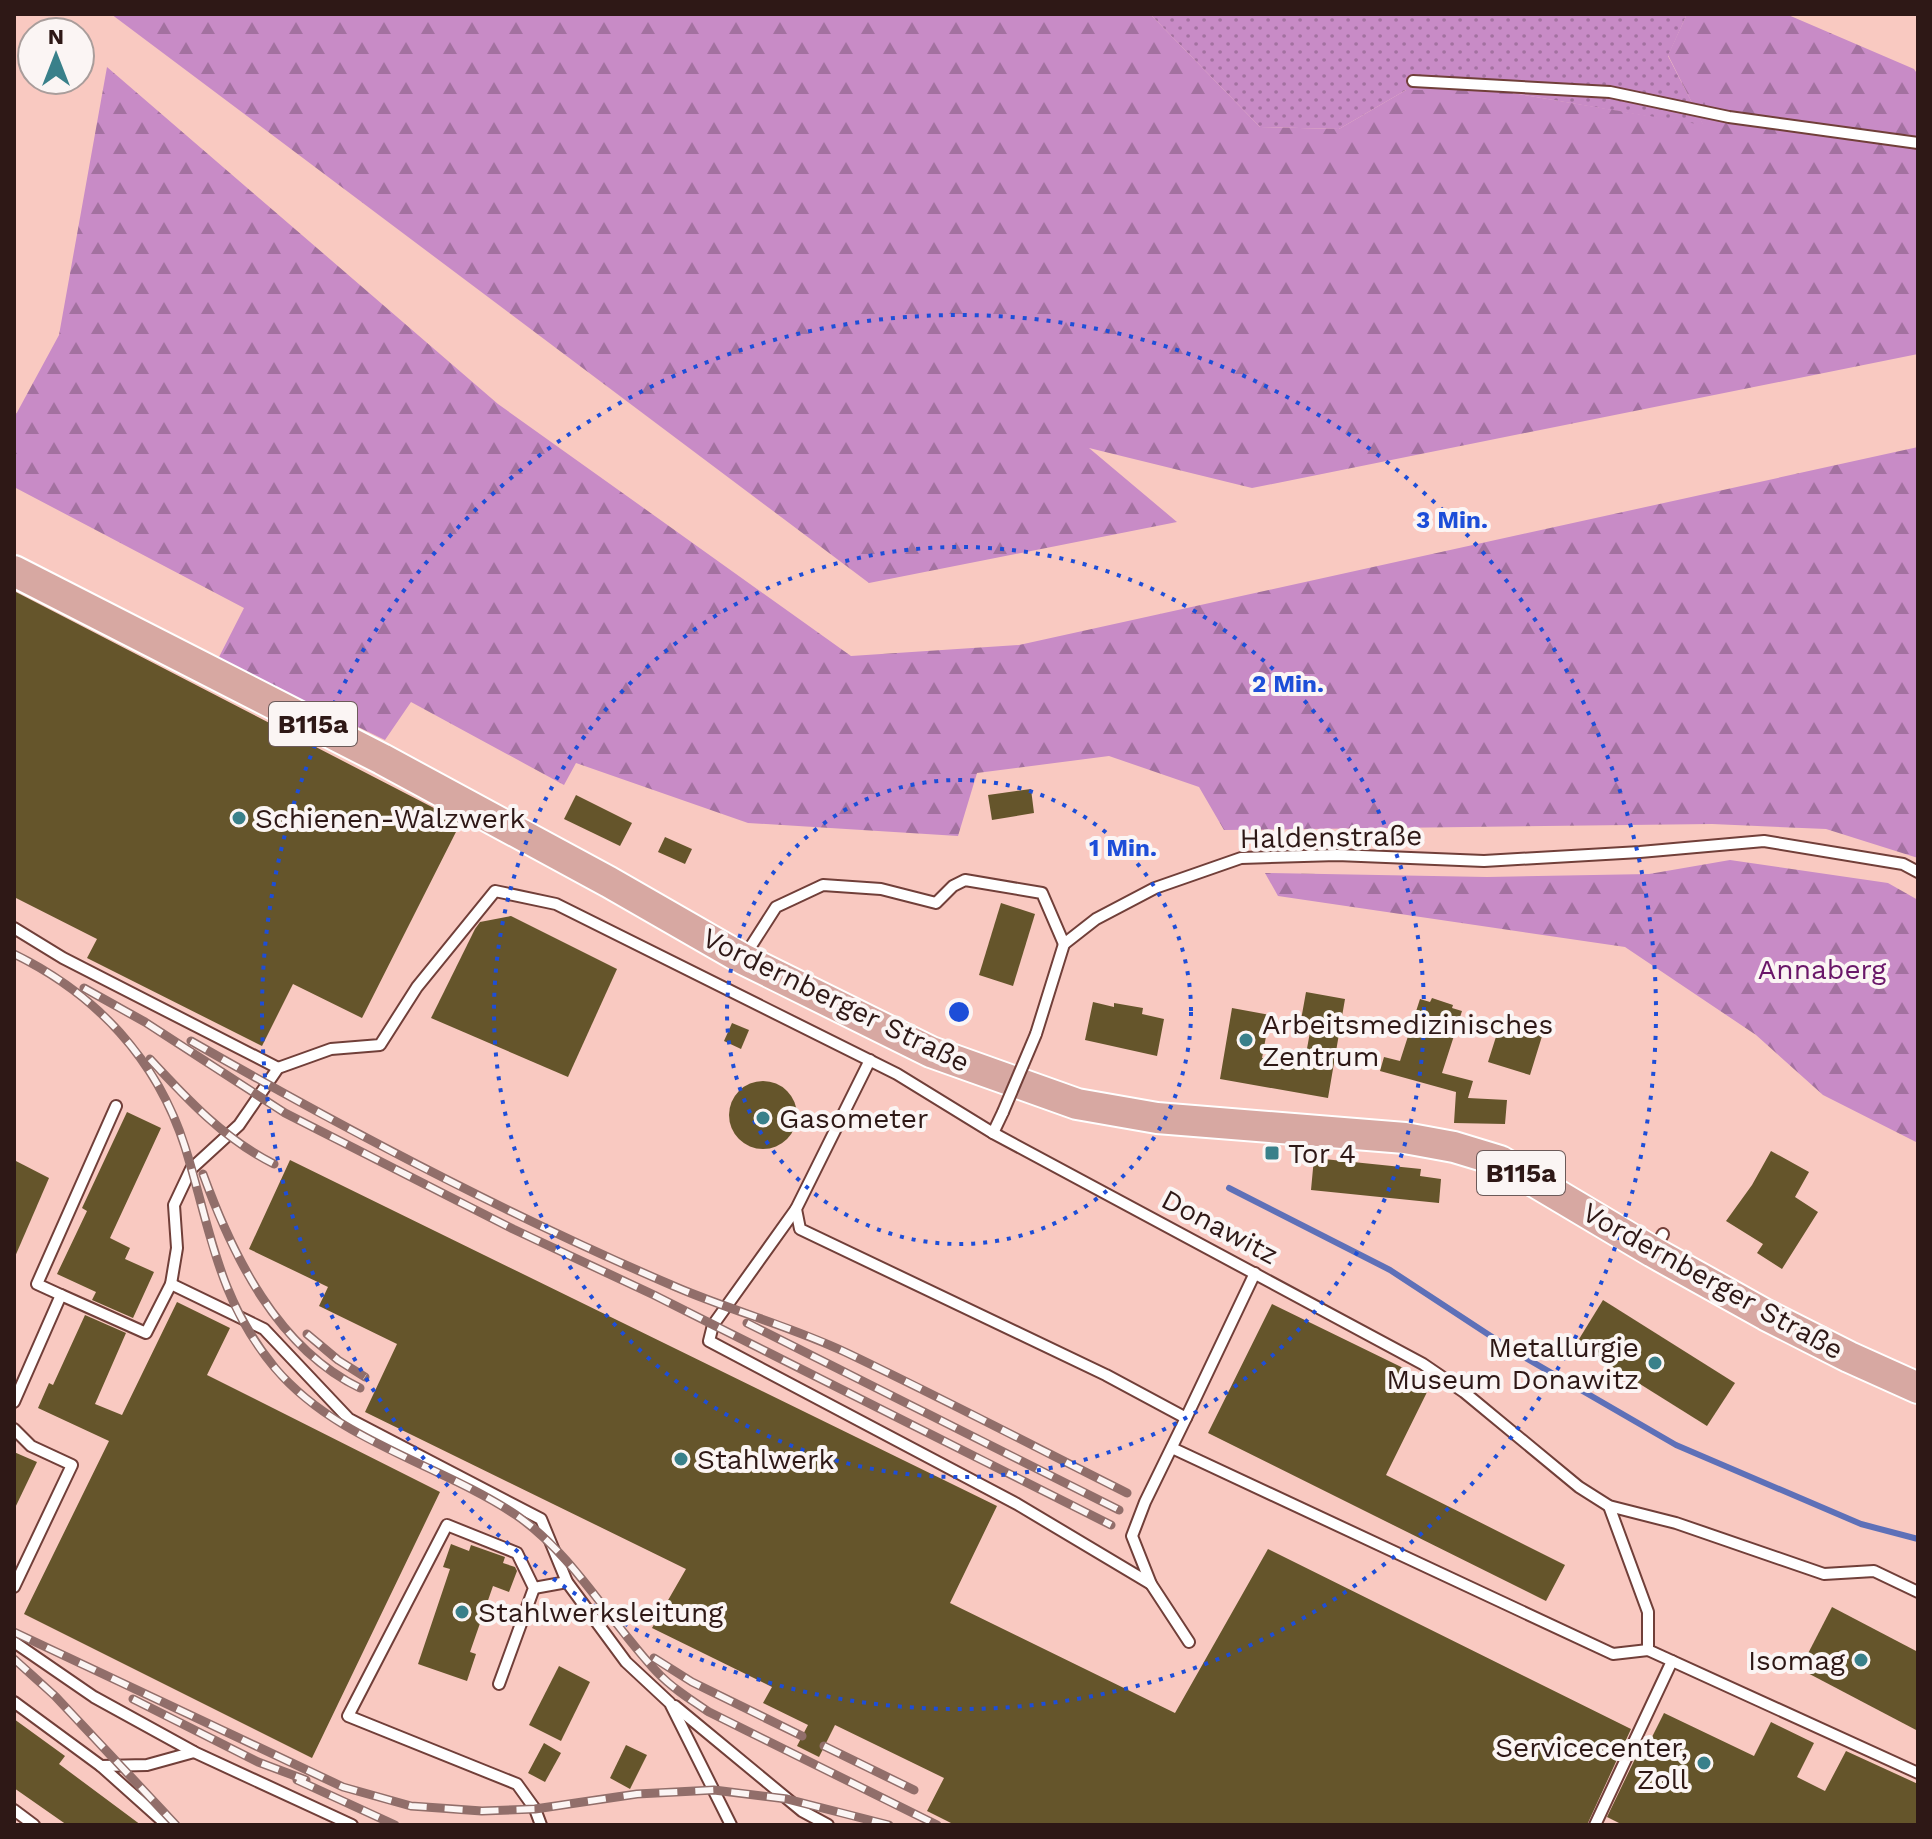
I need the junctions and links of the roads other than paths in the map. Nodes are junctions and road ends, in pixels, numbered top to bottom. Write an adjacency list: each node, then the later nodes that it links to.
1 (1413, 81): 2 (lane)
2 (1918, 143)
3 (14, 571): 7 (main road, Vordernberger Straße / B115a)
4 (1918, 872): 6 (lane, Haldenstraße)
5 (14, 928): 9 (lane)
6 (1064, 944): 7 (lane); 11 (lane, bridge)
7 (743, 959): 16 (main road, Vordernberger Straße / B115a)
8 (870, 1060): 9 (lane, Donawitz); 11 (lane, Donawitz); 12 (lane)
9 (278, 1068): 14 (lane)
10 (116, 1106): 15 (lane)
11 (993, 1133): 13 (lane, Donawitz)
12 (796, 1209): 18 (lane); 24 (lane)
13 (1255, 1273): 18 (lane); 21 (lane, Donawitz)
14 (171, 1284): 15 (lane); 23 (lane)
15 (61, 1295): 17 (lane)
16 (1918, 1388)
17 (14, 1402)
18 (1186, 1418): 20 (lane)
19 (14, 1429): 22 (lane)
20 (1172, 1448): 24 (lane); 29 (lane)
21 (1609, 1506): 26 (lane, Donawitz); 29 (lane)
22 (15, 1582)
23 (567, 1582): 25 (lane); 33 (lane)
24 (1151, 1584): 28 (lane)
25 (534, 1588): 31 (lane); 41 (lane)
26 (1918, 1592)
27 (14, 1642): 34 (lane)
28 (1189, 1642)
29 (1648, 1650): 30 (lane)
30 (1672, 1661): 36 (lane); 44 (lane)
31 (499, 1684)
32 (14, 1702): 35 (lane)
33 (670, 1703): 42 (lane); 43 (lane)
34 (194, 1752): 35 (lane); 40 (lane)
35 (101, 1766): 39 (lane)
36 (1918, 1773)
37 (14, 1810): 38 (lane)
38 (34, 1825)
39 (167, 1825)
40 (352, 1825)
41 (541, 1825)
42 (731, 1825)
43 (828, 1825)
44 (1595, 1825)

